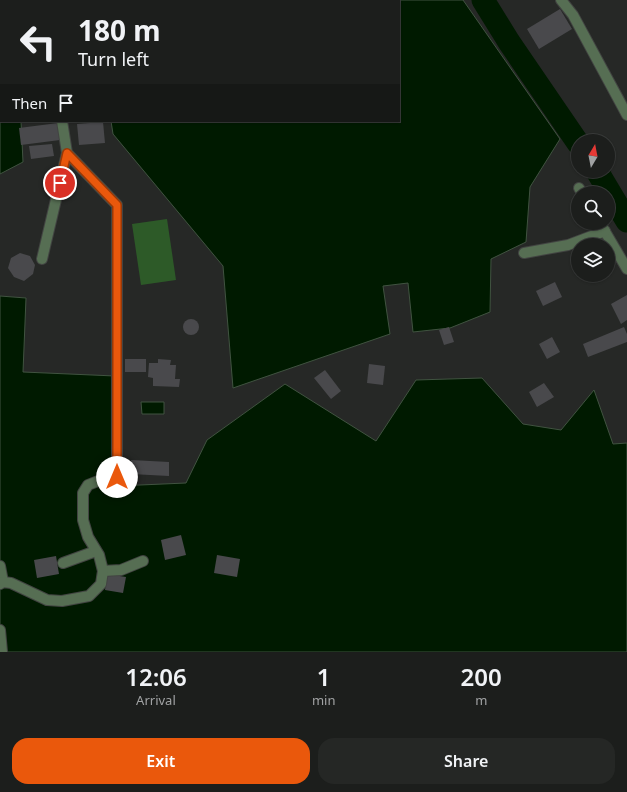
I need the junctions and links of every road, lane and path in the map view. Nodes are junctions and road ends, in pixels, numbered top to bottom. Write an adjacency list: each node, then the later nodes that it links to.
1 (561, 0): 2 (street)
2 (627, 115)
3 (62, 122): 4 (street)
4 (67, 153): 8 (street); 10 (street)
5 (596, 230): 7 (street)
6 (604, 230): 9 (street)
7 (524, 253)
8 (42, 259)
9 (627, 269)
10 (96, 551): 12 (street); 14 (street)
11 (143, 561): 14 (street)
12 (63, 563)
13 (0, 566): 15 (street)
14 (102, 571): 15 (street)
15 (2, 583)
16 (0, 630): 17 (street)
17 (2, 652)

